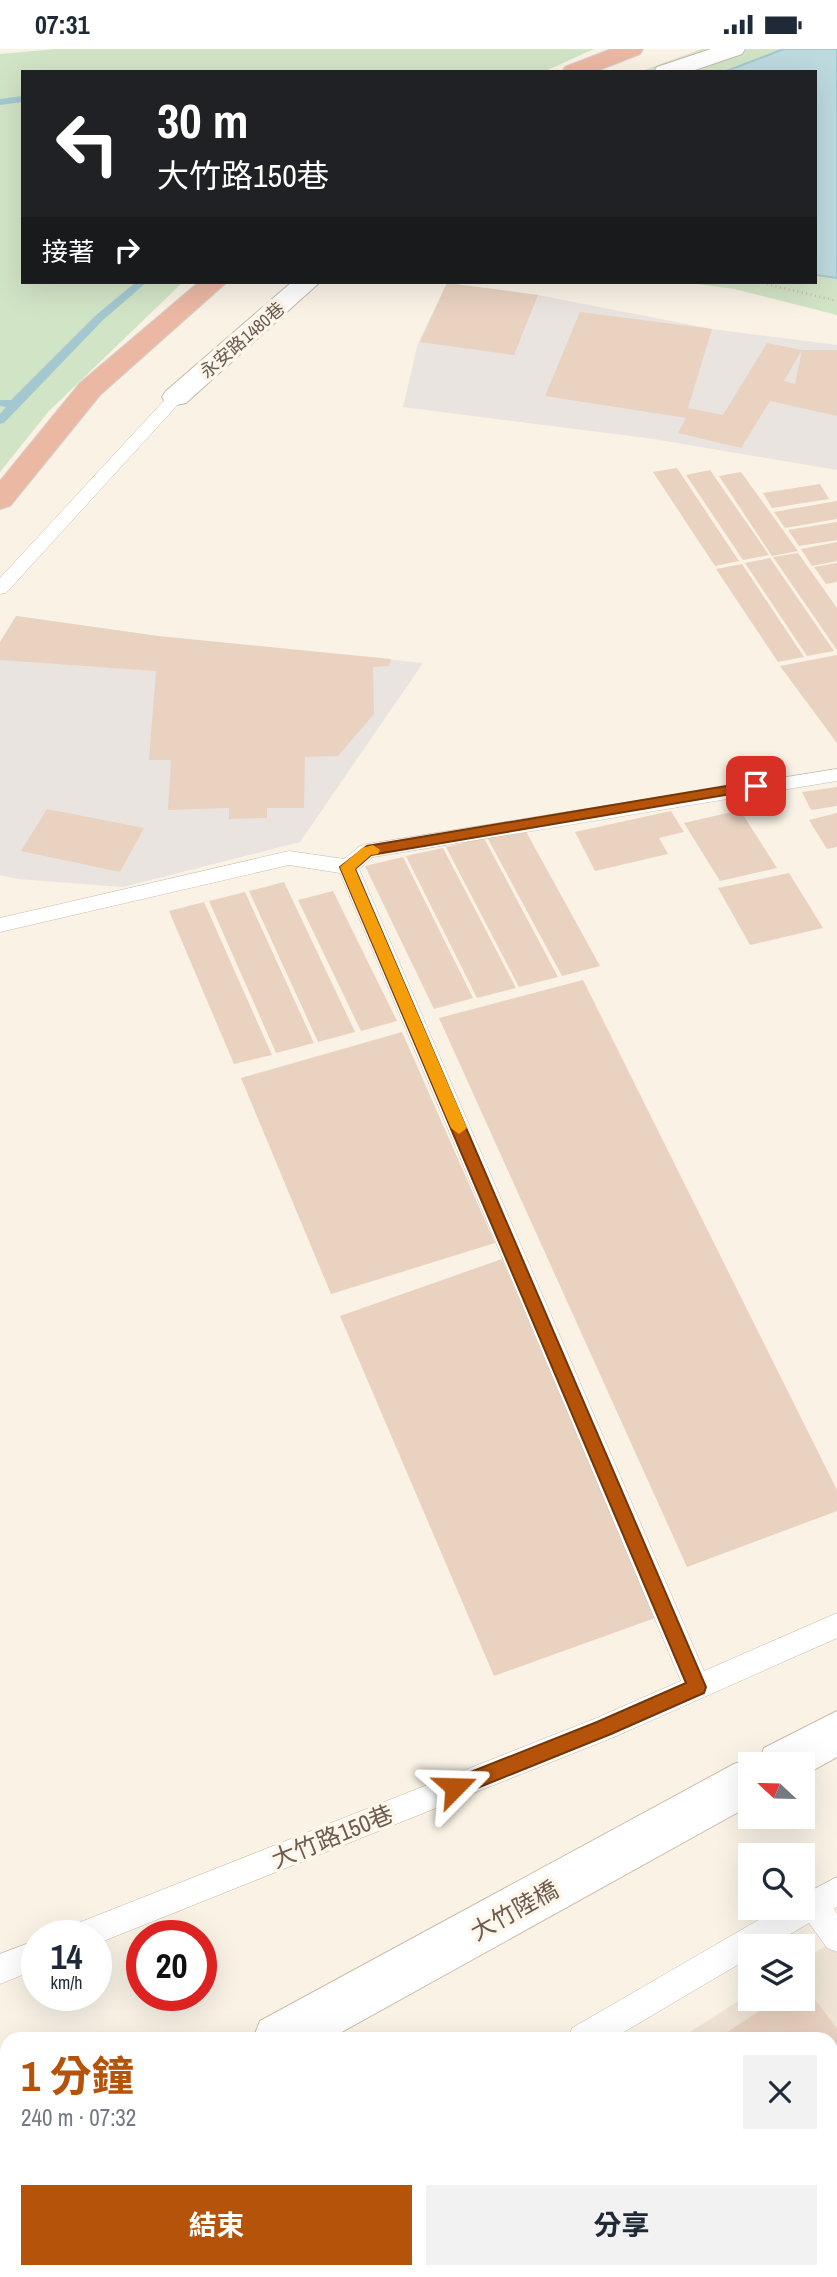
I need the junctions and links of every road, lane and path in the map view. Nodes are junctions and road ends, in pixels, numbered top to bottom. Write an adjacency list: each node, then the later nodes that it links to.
1 (632, 49): 3 (highway)
2 (733, 49): 4 (street)
3 (578, 70)
4 (671, 70)
5 (212, 284): 10 (highway)
6 (305, 284): 9 (street, 永安路1480巷)
7 (766, 284): 8 (path)
8 (837, 301)
9 (176, 397): 11 (lane)
10 (0, 500)
11 (0, 589)
12 (837, 775): 13 (lane)
13 (348, 867): 14 (lane); 16 (lane)
14 (0, 925)
15 (837, 1625): 16 (lane, 大竹路150巷)
16 (697, 1687): 21 (lane, 大竹路150巷)
17 (837, 1733): 18 (street)
18 (803, 1752)
19 (738, 1787): 25 (street, 大竹陸橋)
20 (825, 1898): 22 (lane); 26 (lane)
21 (112, 1923)
22 (837, 1938)
23 (21, 1960): 24 (lane)
24 (0, 1969)
25 (291, 2032)
26 (595, 2032)

